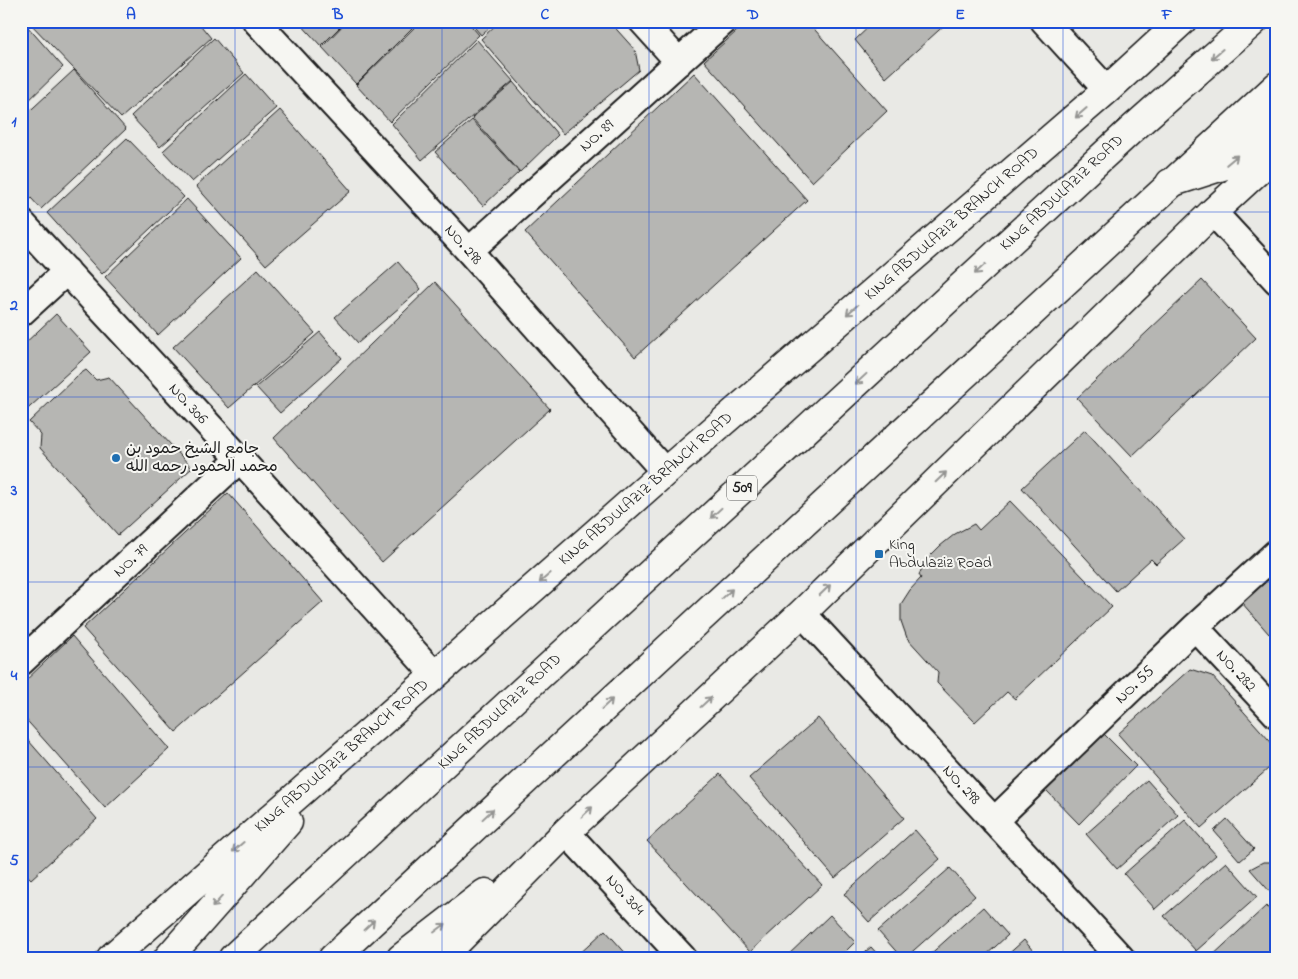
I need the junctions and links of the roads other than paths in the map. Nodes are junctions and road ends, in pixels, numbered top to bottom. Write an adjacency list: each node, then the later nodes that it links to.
1 (256, 21): 16 (street, NO. 298)
2 (642, 21): 8 (street)
3 (724, 21): 8 (street, NO. 89)
4 (1044, 21): 10 (street)
5 (1182, 21): 10 (main road, KING ABDULAZIZ BRANCH ROAD)
6 (1192, 21): 10 (main road)
7 (1254, 21): 33 (main road, KING ABDULAZIZ ROAD / 509, one-way to 33)
8 (680, 62): 16 (street, NO. 89)
9 (1277, 86): 13 (main road)
10 (1107, 90): 21 (main road, KING ABDULAZIZ BRANCH ROAD, one-way to 21)
11 (1277, 121): 13 (main road, one-way to 11)
12 (1277, 153): 14 (main road)
13 (1170, 183): 34 (main road, one-way to 13)
14 (1213, 212): 18 (street); 23 (main road, one-way to 14)
15 (21, 222): 17 (street, NO. 306)
16 (469, 251): 21 (street, NO. 298)
17 (66, 271): 19 (street); 20 (street, NO. 306)
18 (1277, 281)
19 (21, 313)
20 (240, 460): 25 (street, NO. 79); 26 (street, NO. 306)
21 (665, 472): 26 (main road, KING ABDULAZIZ BRANCH ROAD, one-way to 26)
22 (1277, 552): 24 (street, NO. 55)
23 (802, 613): 29 (street, NO. 298); 30 (main road, one-way to 23)
24 (1195, 627): 27 (street, NO. 282); 29 (street, NO. 55)
25 (21, 662)
26 (435, 675): 28 (main road, KING ABDULAZIZ BRANCH ROAD)
27 (1277, 715)
28 (366, 735): 31 (main road, KING ABDULAZIZ BRANCH ROAD, one-way to 31); 32 (main road, one-way to 32)
29 (994, 821): 38 (street, NO. 298)
30 (566, 832): 35 (main road, one-way to 30); 36 (main road); 37 (street, NO. 304)
31 (111, 958)
32 (168, 958)
33 (233, 958)
34 (333, 958)
35 (401, 958)
36 (441, 958)
37 (683, 958)
38 (1121, 958)

